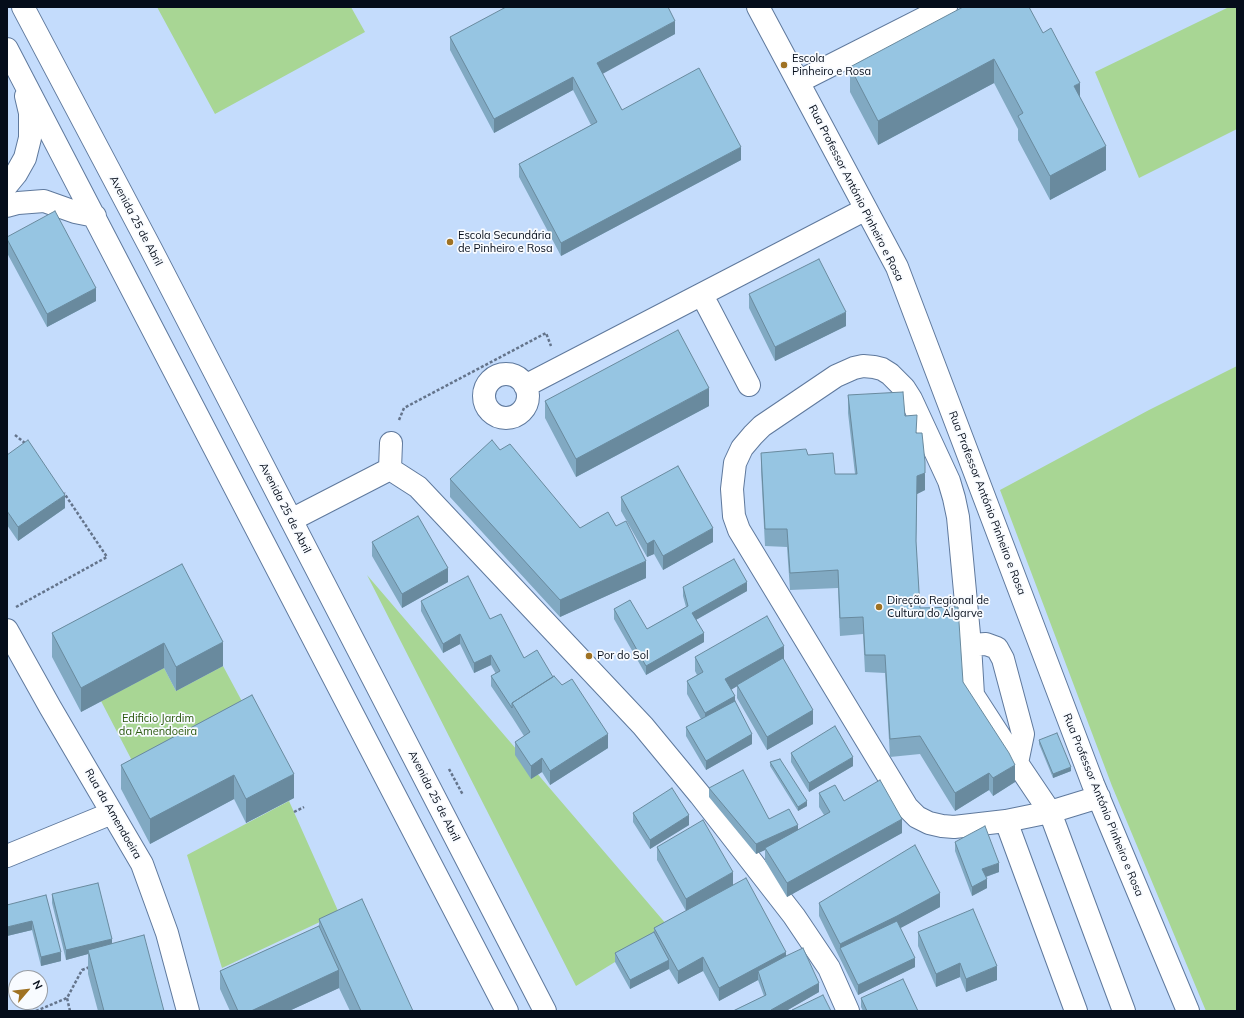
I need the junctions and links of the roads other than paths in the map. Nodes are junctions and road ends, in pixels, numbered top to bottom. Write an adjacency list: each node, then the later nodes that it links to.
1 (23, 7): 16 (street, Avenida 25 de Abril)
2 (758, 7): 6 (street, Rua Professor António Pinheiro e Rosa)
3 (946, 7): 6 (street)
4 (7, 49): 5 (street)
5 (22, 78): 7 (street); 10 (street)
6 (798, 82): 9 (street, Rua Professor António Pinheiro e Rosa)
7 (7, 185)
8 (7, 206): 10 (street)
9 (866, 209): 11 (street); 20 (street, Rua Professor António Pinheiro e Rosa)
10 (95, 216): 26 (street)
11 (702, 295): 12 (street); 13 (street)
12 (749, 385)
13 (525, 386)
14 (391, 443): 15 (street)
15 (390, 470): 16 (street); 28 (street)
16 (291, 520): 27 (street, Avenida 25 de Abril)
17 (7, 630): 22 (street, Rua da Amendoeira)
18 (970, 645): 19 (street); 19 (street); 23 (street)
19 (1017, 763): 21 (street)
20 (1099, 797): 21 (street); 31 (street, Rua Professor António Pinheiro e Rosa)
21 (1050, 812): 23 (street); 30 (street)
22 (112, 813): 24 (street); 25 (street, Rua da Amendoeira)
23 (1006, 821): 29 (street)
24 (7, 856)
25 (188, 1011)
26 (507, 1011)
27 (545, 1011)
28 (848, 1011)
29 (1076, 1011)
30 (1124, 1011)
31 (1188, 1011)

